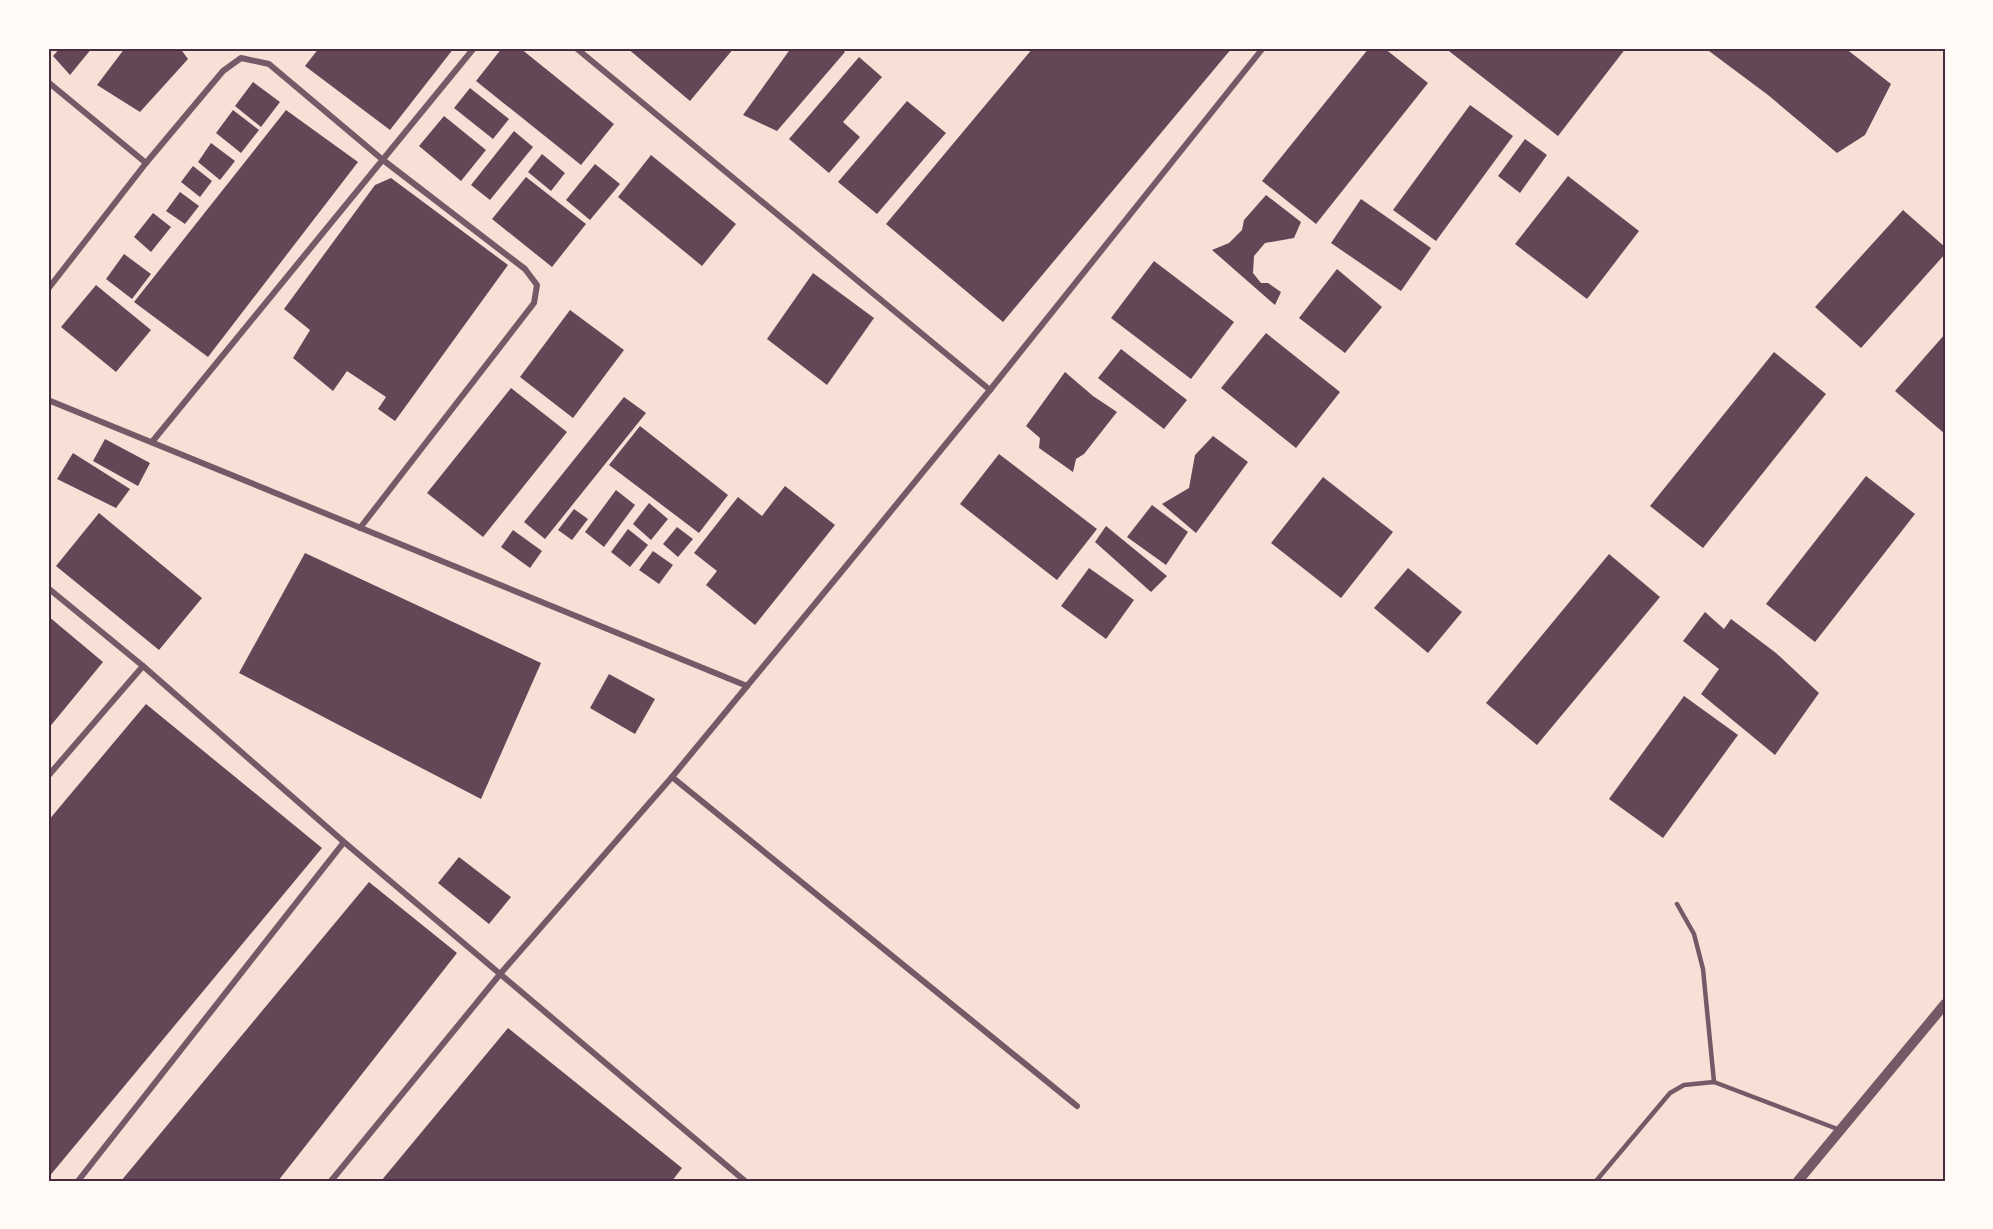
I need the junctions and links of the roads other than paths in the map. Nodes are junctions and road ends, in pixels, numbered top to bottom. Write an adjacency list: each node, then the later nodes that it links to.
1 (474, 48): 5 (street)
2 (576, 48): 8 (street)
3 (1263, 48): 8 (street)
4 (48, 82): 6 (street)
5 (383, 160): 6 (street); 10 (street); 11 (street)
6 (146, 163): 7 (street)
7 (48, 289)
8 (990, 390): 14 (street)
9 (48, 400): 10 (street)
10 (152, 442): 11 (street)
11 (360, 528): 14 (street)
12 (48, 588): 13 (street)
13 (143, 666): 15 (street); 17 (street)
14 (747, 686): 16 (street)
15 (48, 776)
16 (672, 777): 19 (street); 22 (street)
17 (344, 842): 19 (street); 24 (street)
18 (1677, 904): 21 (lane)
19 (501, 973): 25 (street); 26 (street)
20 (1945, 1004): 23 (street)
21 (1714, 1082): 23 (lane); 27 (lane)
22 (1077, 1106)
23 (1840, 1130): 28 (street)
24 (78, 1181)
25 (331, 1181)
26 (745, 1181)
27 (1596, 1181)
28 (1798, 1181)

